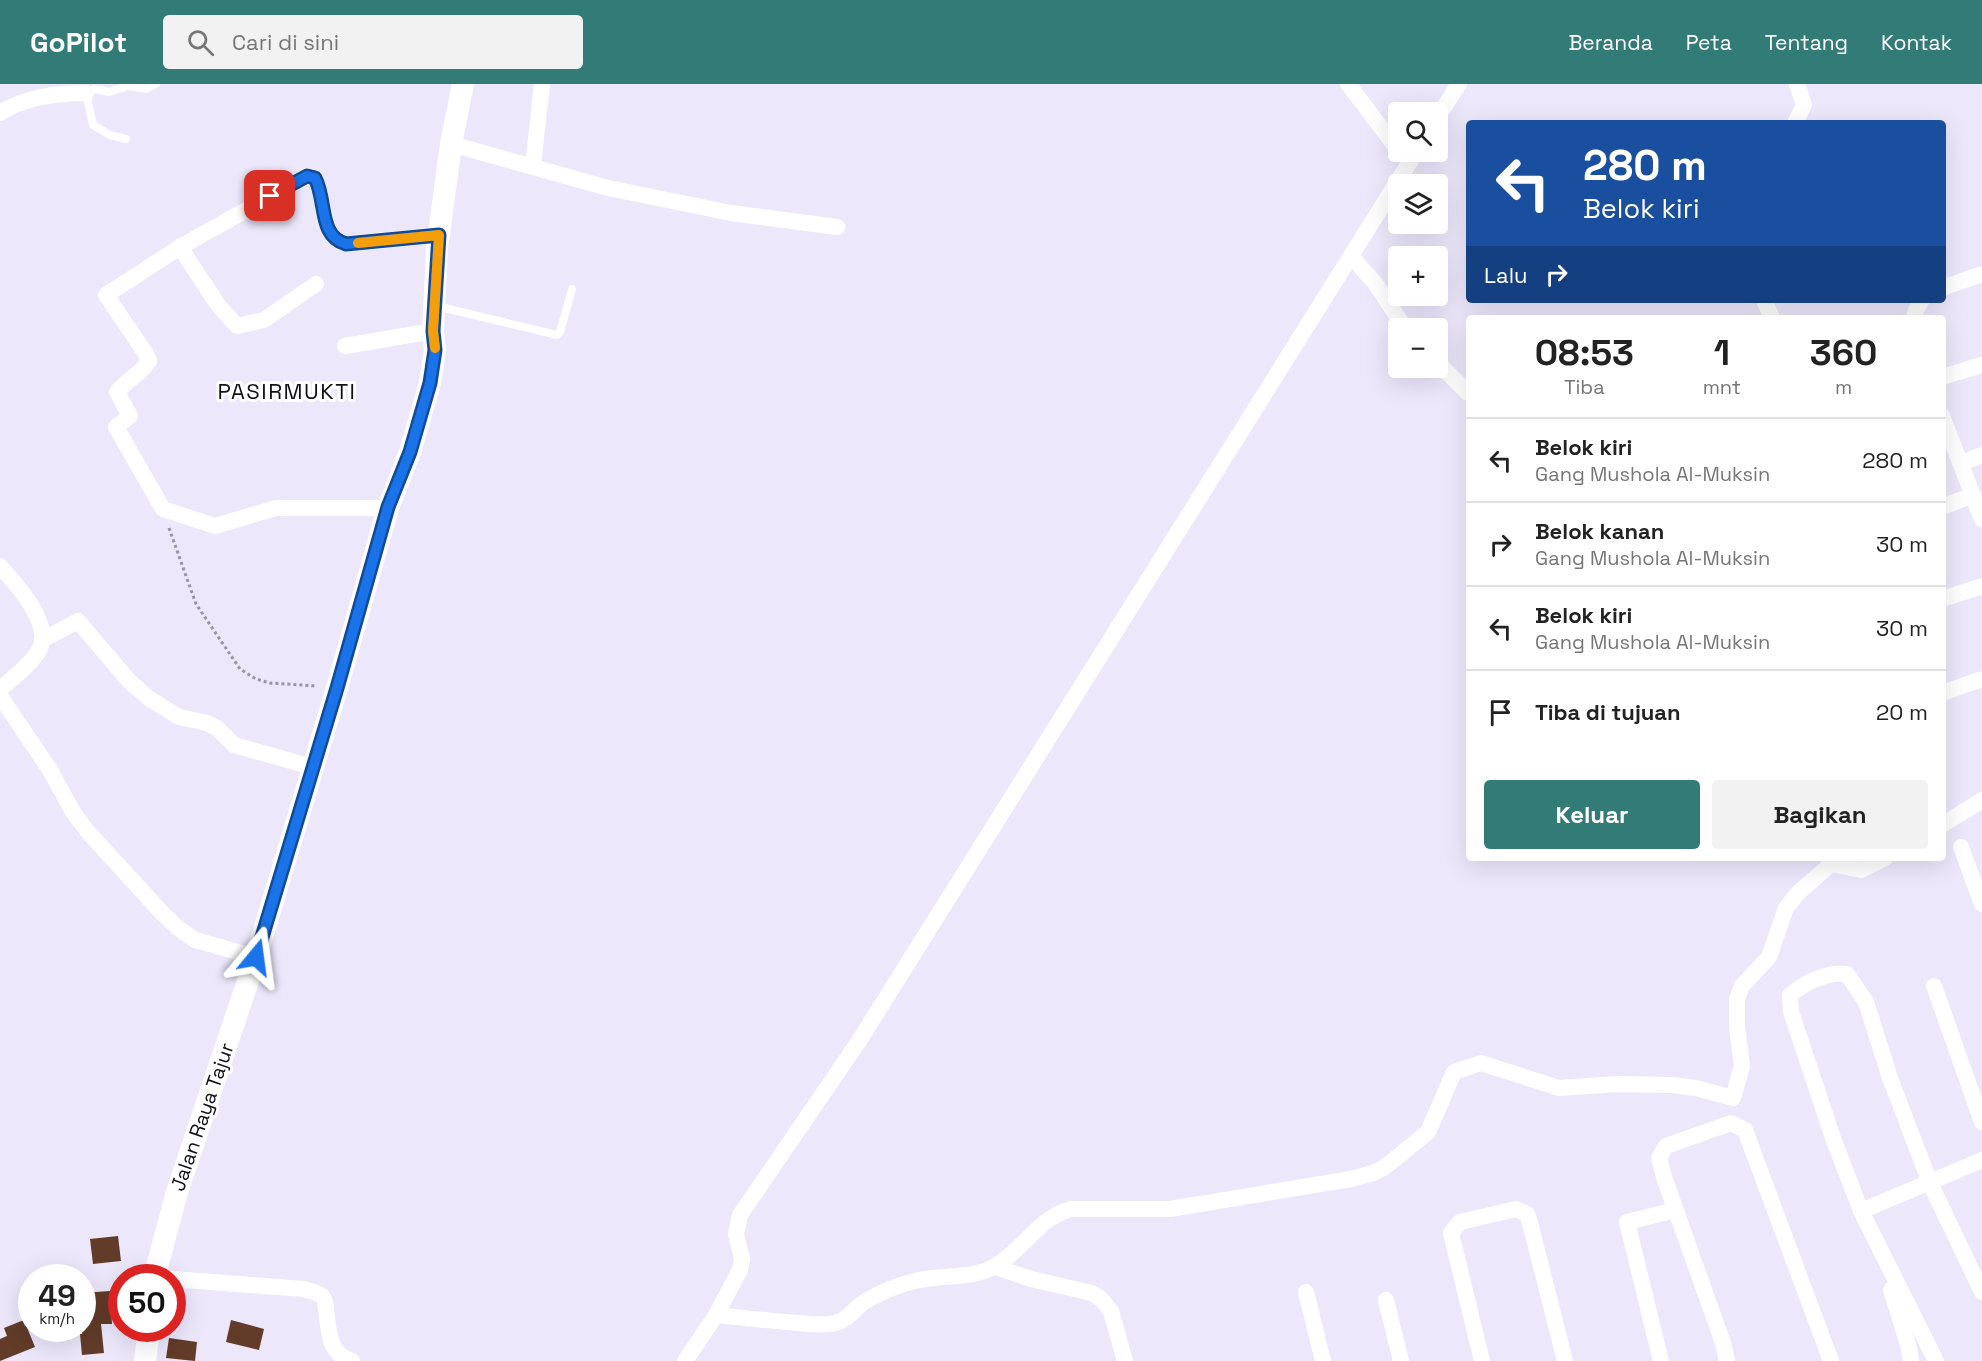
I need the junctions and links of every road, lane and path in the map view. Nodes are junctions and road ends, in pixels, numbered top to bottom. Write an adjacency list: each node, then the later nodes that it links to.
1 (156, 84): 7 (lane)
2 (463, 84): 13 (main road, Jalan Raya Tajur)
3 (542, 84): 15 (street)
4 (1348, 84): 11 (street)
5 (1459, 84): 8 (street)
6 (1797, 84): 10 (street)
7 (86, 93): 9 (street); 12 (lane)
8 (1447, 102)
9 (0, 113)
10 (1796, 120)
11 (1388, 132)
12 (126, 139)
13 (451, 144): 15 (street); 17 (main road, Jalan Raya Tajur)
14 (1402, 162): 19 (street)
15 (533, 166): 16 (street)
16 (837, 227)
17 (439, 235): 18 (street); 24 (main road, Jalan Raya Tajur)
18 (180, 247): 21 (street); 38 (street)
19 (1351, 256): 25 (street); 69 (street)
20 (1982, 274): 22 (street)
21 (316, 284)
22 (1946, 287)
23 (572, 290): 24 (lane)
24 (435, 306): 26 (main road, Jalan Raya Tajur)
25 (1399, 318)
26 (433, 331): 27 (street); 37 (main road, Jalan Raya Tajur)
27 (345, 346)
28 (1982, 365): 30 (street)
29 (1448, 373): 31 (street)
30 (1946, 376)
31 (1466, 391)
32 (1946, 426): 34 (street)
33 (1982, 455): 34 (street)
34 (1961, 463): 35 (street)
35 (1973, 495): 36 (street); 39 (street)
36 (1946, 505)
37 (388, 507): 38 (street); 45 (main road, Jalan Raya Tajur)
38 (163, 509): 45 (path)
39 (1982, 519)
40 (0, 566): 43 (street)
41 (1982, 586): 42 (street)
42 (1946, 598)
43 (42, 640): 46 (street); 49 (street)
44 (1982, 678): 47 (street)
45 (337, 688): 49 (main road, Jalan Raya Tajur)
46 (0, 689)
47 (1946, 692)
48 (0, 696): 55 (street)
49 (312, 767): 55 (main road, Jalan Raya Tajur)
50 (1982, 800): 51 (street)
51 (1946, 822)
52 (1961, 847): 54 (street)
53 (1879, 861): 64 (street)
54 (1982, 904)
55 (256, 957): 63 (main road, Jalan Raya Tajur)
56 (1934, 986): 57 (street)
57 (1982, 1122)
58 (1982, 1160): 59 (street)
59 (1930, 1184): 61 (street); 61 (street); 67 (street)
60 (1676, 1210): 71 (street); 72 (street); 81 (street)
61 (1861, 1211): 62 (street)
62 (1875, 1241): 82 (street); 83 (street)
63 (158, 1264)
64 (995, 1267): 69 (street); 76 (street)
65 (186, 1280): 74 (street)
66 (1306, 1292): 77 (street)
67 (1982, 1292)
68 (1386, 1300): 78 (street)
69 (716, 1315): 75 (street)
70 (147, 1342): 73 (main road)
71 (1721, 1359)
72 (1828, 1360)
73 (145, 1361)
74 (352, 1361)
75 (686, 1361)
76 (1125, 1361)
77 (1323, 1361)
78 (1401, 1361)
79 (1482, 1361): 80 (street)
80 (1565, 1361)
81 (1660, 1361)
82 (1911, 1361)
83 (1936, 1361)

